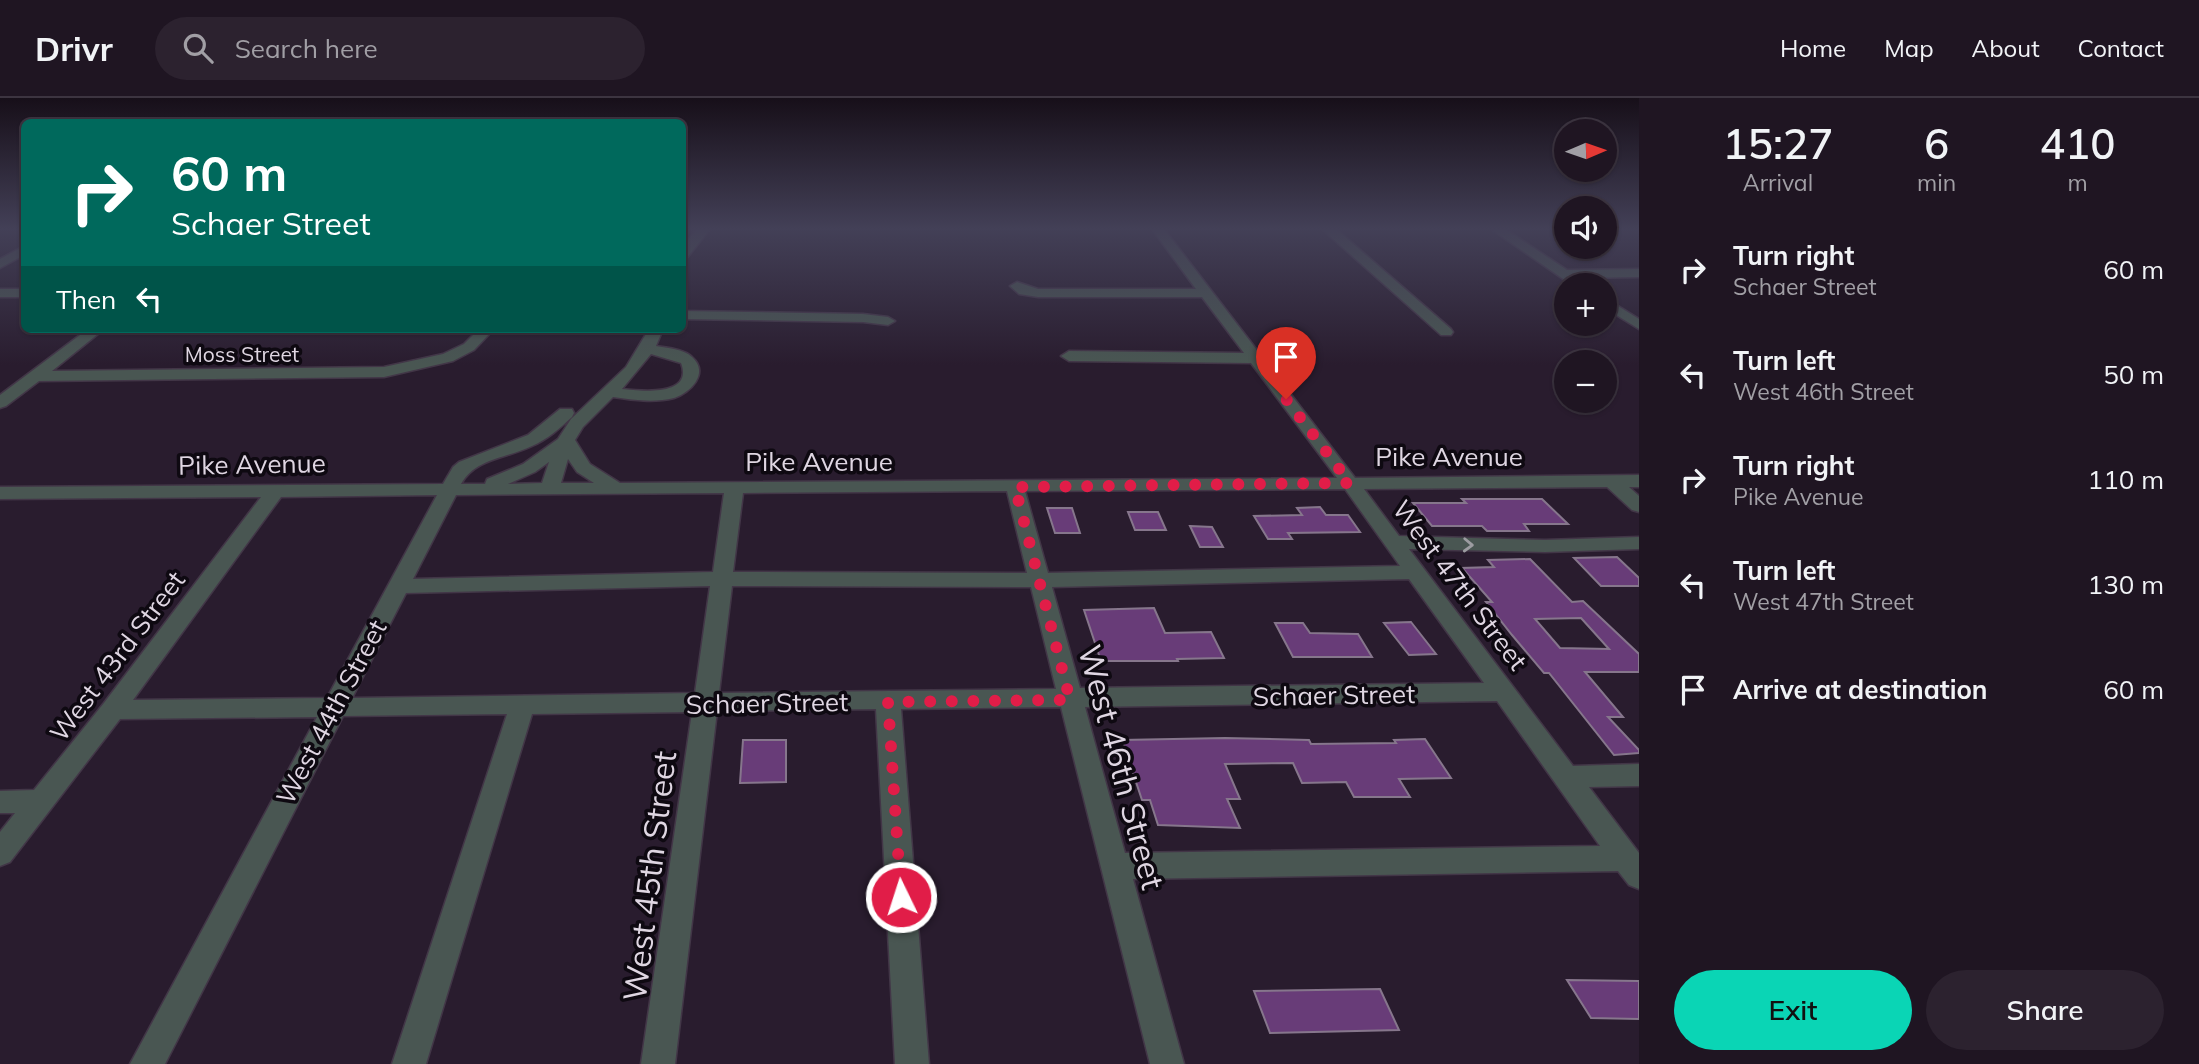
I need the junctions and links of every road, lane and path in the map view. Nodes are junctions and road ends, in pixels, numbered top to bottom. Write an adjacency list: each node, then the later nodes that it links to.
1 (1191, 274): 6 (street, West 47th Street)
2 (1380, 274): 12 (street)
3 (0, 293): 4 (street)
4 (21, 293)
5 (1066, 293): 6 (street)
6 (1210, 299): 7 (street); 18 (street, West 47th Street)
7 (1082, 307)
8 (1617, 310): 11 (street)
9 (686, 315): 10 (street)
10 (888, 321)
11 (1639, 325)
12 (1446, 332)
13 (92, 333): 19 (street)
14 (483, 333): 19 (street, Moss Street)
15 (654, 333): 16 (street)
16 (647, 349): 20 (street); 20 (street)
17 (1069, 356): 18 (street)
18 (1255, 358): 26 (street, West 47th Street)
19 (34, 376): 21 (street)
20 (613, 392): 23 (street)
21 (0, 403)
22 (566, 413): 32 (street, West 44th Street)
23 (567, 441): 28 (street); 29 (street); 30 (street)
24 (1612, 481): 25 (street, Pike Avenue); 26 (street, Pike Avenue); 35 (street)
25 (1639, 481)
26 (1350, 483): 27 (street, Pike Avenue); 36 (street, West 47th Street)
27 (1015, 487): 31 (street, Pike Avenue); 40 (street, West 46th Street)
28 (478, 488): 29 (street, Pike Avenue); 32 (street, Pike Avenue)
29 (550, 488): 30 (street, Pike Avenue)
30 (639, 488): 31 (street, Pike Avenue)
31 (734, 488): 39 (street, West 45th Street)
32 (450, 489): 33 (street, Pike Avenue); 41 (street, West 44th Street)
33 (276, 490): 34 (street, Pike Avenue); 48 (street, West 43rd Street)
34 (0, 493)
35 (1639, 506)
36 (1391, 542): 37 (street, one-way to 37); 38 (street, West 47th Street)
37 (1639, 543)
38 (1416, 572): 40 (street); 42 (street, West 47th Street)
39 (722, 579): 40 (street); 41 (street); 45 (street, West 45th Street)
40 (1038, 580): 43 (street, West 46th Street)
41 (397, 586): 47 (street, West 44th Street)
42 (1505, 692): 43 (street, Schaer Street); 50 (street, West 47th Street)
43 (1070, 700): 44 (street, Schaer Street); 54 (street, West 46th Street)
44 (888, 702): 45 (street, Schaer Street); 59 (street)
45 (705, 704): 46 (street, Schaer Street); 58 (street, West 45th Street)
46 (522, 706): 47 (street, Schaer Street); 57 (street)
47 (333, 708): 48 (street, Schaer Street); 56 (street, West 44th Street)
48 (113, 710): 51 (street, West 43rd Street)
49 (1639, 775): 50 (street)
50 (1565, 776): 55 (street, West 47th Street)
51 (40, 801): 52 (street); 53 (street, West 43rd Street)
52 (0, 802)
53 (0, 853)
54 (1114, 866): 55 (street); 60 (street, West 46th Street)
55 (1632, 867)
56 (147, 1064)
57 (409, 1064)
58 (658, 1064)
59 (912, 1064)
60 (1167, 1064)

